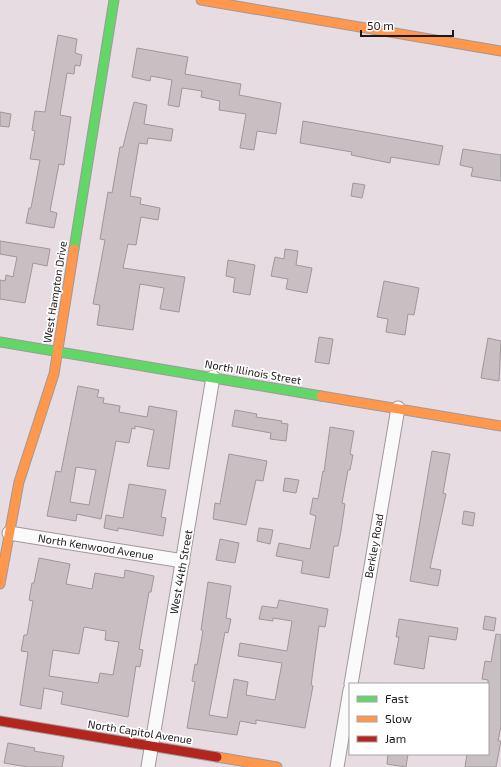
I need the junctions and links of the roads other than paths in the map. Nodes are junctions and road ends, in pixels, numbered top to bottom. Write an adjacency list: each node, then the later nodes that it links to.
1 (114, 0): 5 (street, West Hampton Drive)
2 (201, 0): 3 (street)
3 (501, 50)
4 (0, 342): 5 (street, North Illinois Street)
5 (58, 351): 6 (street, North Illinois Street); 9 (street, West Hampton Drive)
6 (213, 377): 7 (street, North Illinois Street); 10 (street, West 44th Street)
7 (398, 408): 8 (street, North Illinois Street); 12 (street, Berkley Road)
8 (501, 426)
9 (9, 533): 10 (street, North Kenwood Avenue); 11 (street, West Hampton Drive)
10 (183, 561): 15 (street, West 44th Street)
11 (0, 584)
12 (351, 683)
13 (349, 696): 18 (street)
14 (0, 721): 15 (street, North Capitol Avenue)
15 (151, 746): 16 (street, West 44th Street); 17 (street, North Capitol Avenue)
16 (148, 767)
17 (277, 767)
18 (337, 767)

